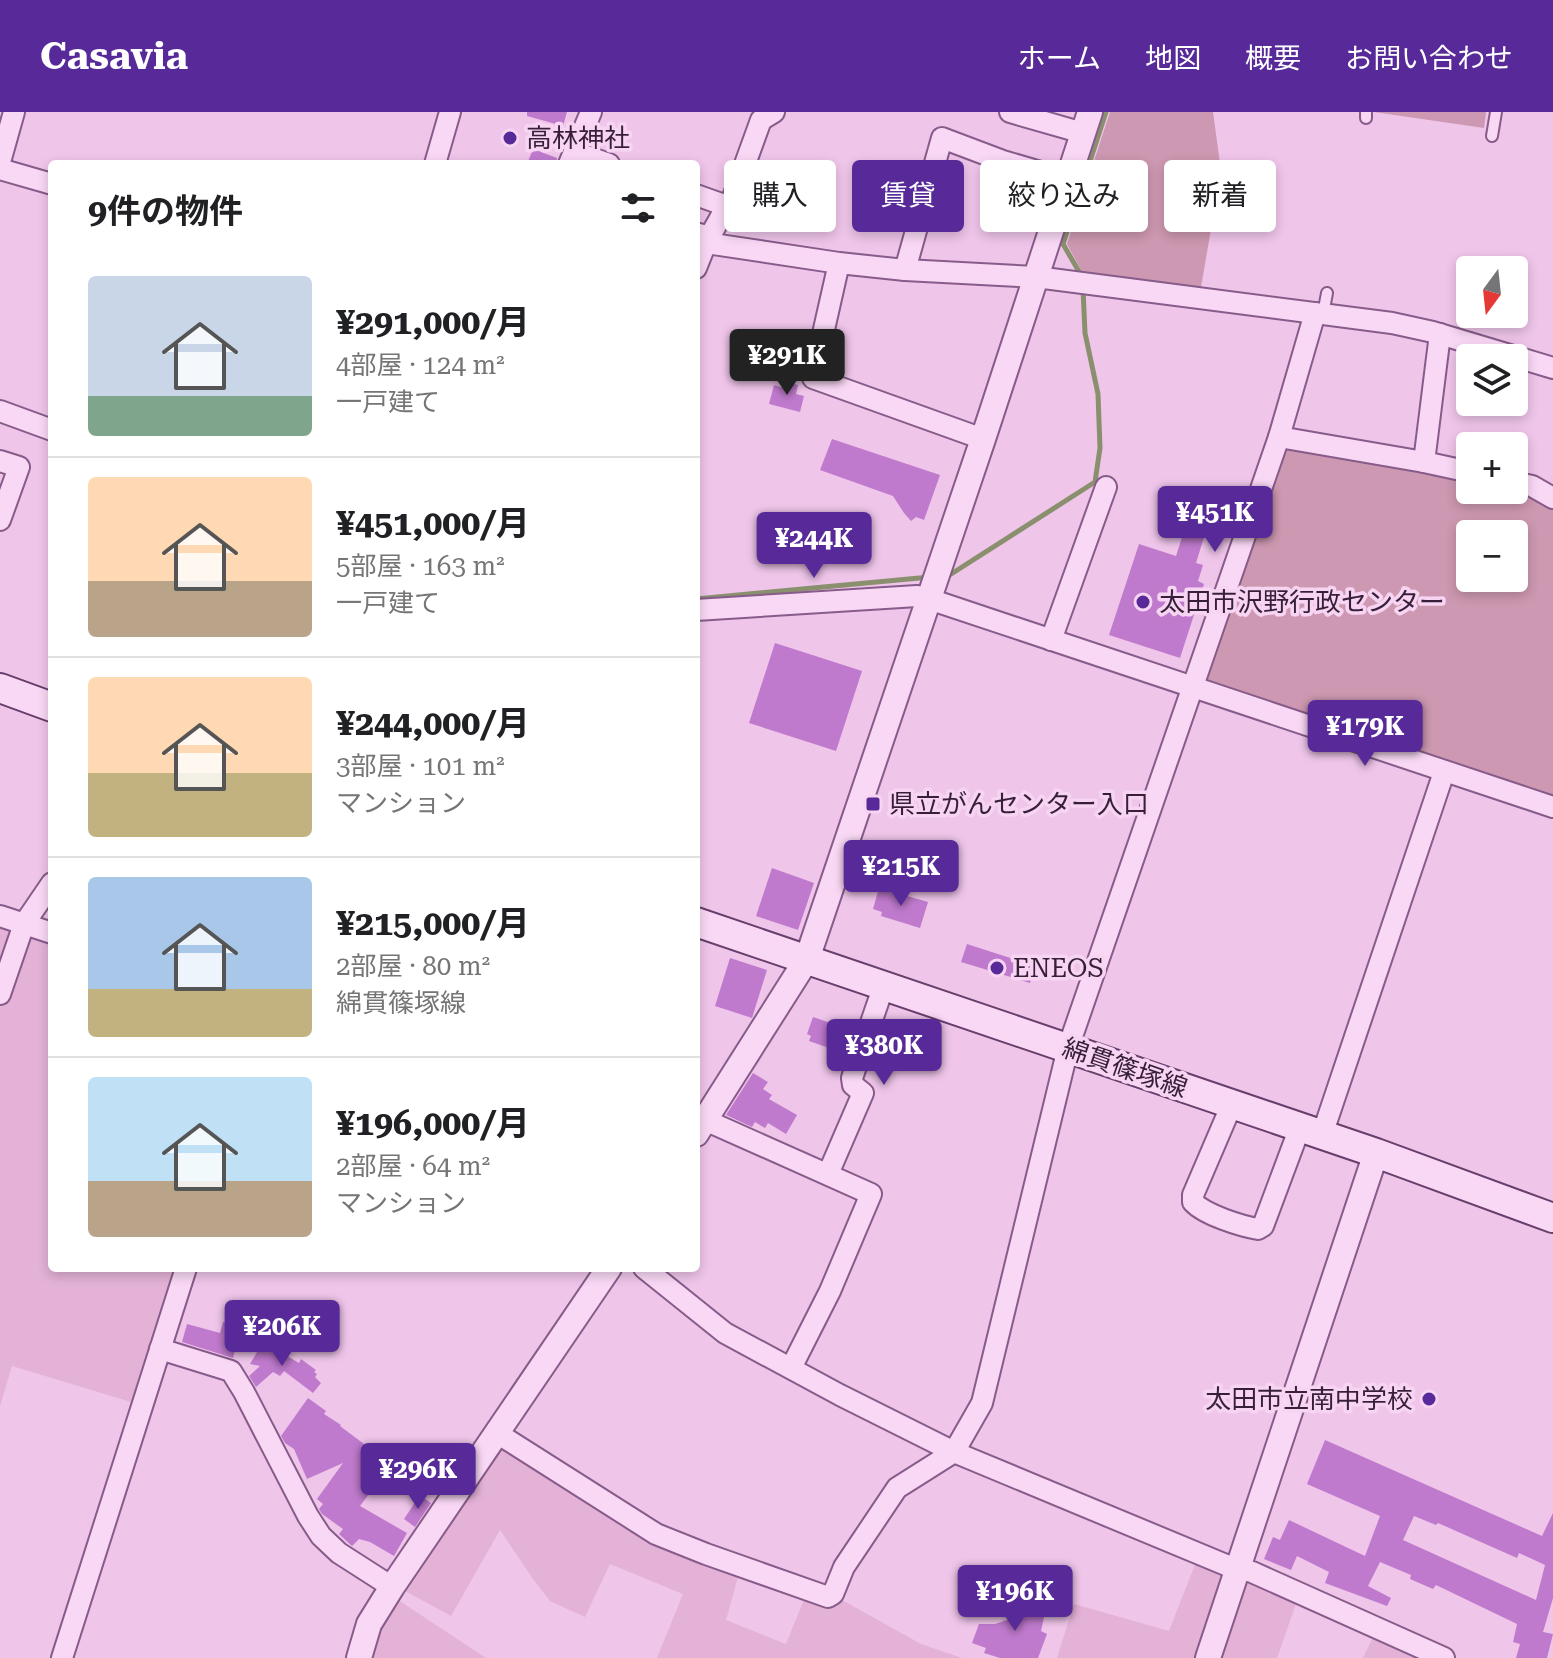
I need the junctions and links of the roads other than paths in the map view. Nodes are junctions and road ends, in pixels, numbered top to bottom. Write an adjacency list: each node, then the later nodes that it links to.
1 (14, 112): 14 (street)
2 (450, 112): 10 (street)
3 (591, 112): 9 (street)
4 (774, 112): 11 (street)
5 (1010, 112): 7 (street)
6 (1496, 112): 8 (lane)
7 (1086, 123): 13 (street)
8 (1492, 136)
9 (571, 158)
10 (436, 160)
11 (746, 160)
12 (1000, 160): 23 (street)
13 (1074, 160)
14 (0, 162)
15 (0, 169): 16 (street)
16 (48, 183)
17 (700, 196): 18 (street)
18 (724, 205)
19 (724, 210): 21 (street)
20 (1051, 232): 24 (street)
21 (705, 234): 22 (street)
22 (839, 263): 23 (street); 32 (street)
23 (905, 270): 24 (street)
24 (1036, 277): 26 (street); 32 (street)
25 (1327, 293): 26 (lane)
26 (1315, 313): 27 (street); 31 (street)
27 (1440, 334): 28 (street); 34 (street)
28 (1553, 368)
29 (0, 411): 30 (street)
30 (48, 429)
31 (1279, 437): 34 (street); 43 (street)
32 (983, 439): 40 (street)
33 (0, 461): 39 (street)
34 (1424, 462): 35 (street)
35 (1456, 469)
36 (1528, 485): 38 (street)
37 (1106, 487): 42 (street)
38 (1553, 498)
39 (0, 520)
40 (929, 599): 41 (street); 42 (street); 53 (street)
41 (700, 610)
42 (1051, 640): 43 (street)
43 (1192, 686): 46 (street); 56 (street)
44 (0, 688): 45 (main road)
45 (48, 706)
46 (1444, 772): 47 (street); 59 (street)
47 (1553, 807)
48 (48, 889): 51 (street)
49 (0, 916): 51 (street)
50 (700, 923): 53 (main road, 綿貫篠塚線)
51 (24, 924): 52 (street); 55 (street)
52 (48, 932)
53 (807, 959): 54 (main road, 綿貫篠塚線); 58 (street)
54 (884, 985): 56 (main road, 綿貫篠塚線); 61 (street)
55 (0, 994)
56 (1068, 1048): 57 (main road, 綿貫篠塚線); 69 (street)
57 (1232, 1104): 59 (main road, 綿貫篠塚線); 59 (street)
58 (700, 1127): 61 (street)
59 (1311, 1131): 60 (main road, 綿貫篠塚線)
60 (1376, 1153): 62 (main road, 綿貫篠塚線); 70 (street)
61 (828, 1174): 67 (street)
62 (1553, 1218)
63 (185, 1272): 66 (street)
64 (606, 1272): 68 (street)
65 (649, 1272): 67 (street)
66 (160, 1349): 71 (street); 72 (street)
67 (791, 1368): 69 (street)
68 (497, 1433): 69 (street); 71 (street)
69 (954, 1452): 70 (street)
70 (1237, 1568): 74 (street); 75 (street)
71 (392, 1587): 73 (street)
72 (62, 1658)
73 (359, 1658)
74 (1208, 1658)
75 (1444, 1658)

